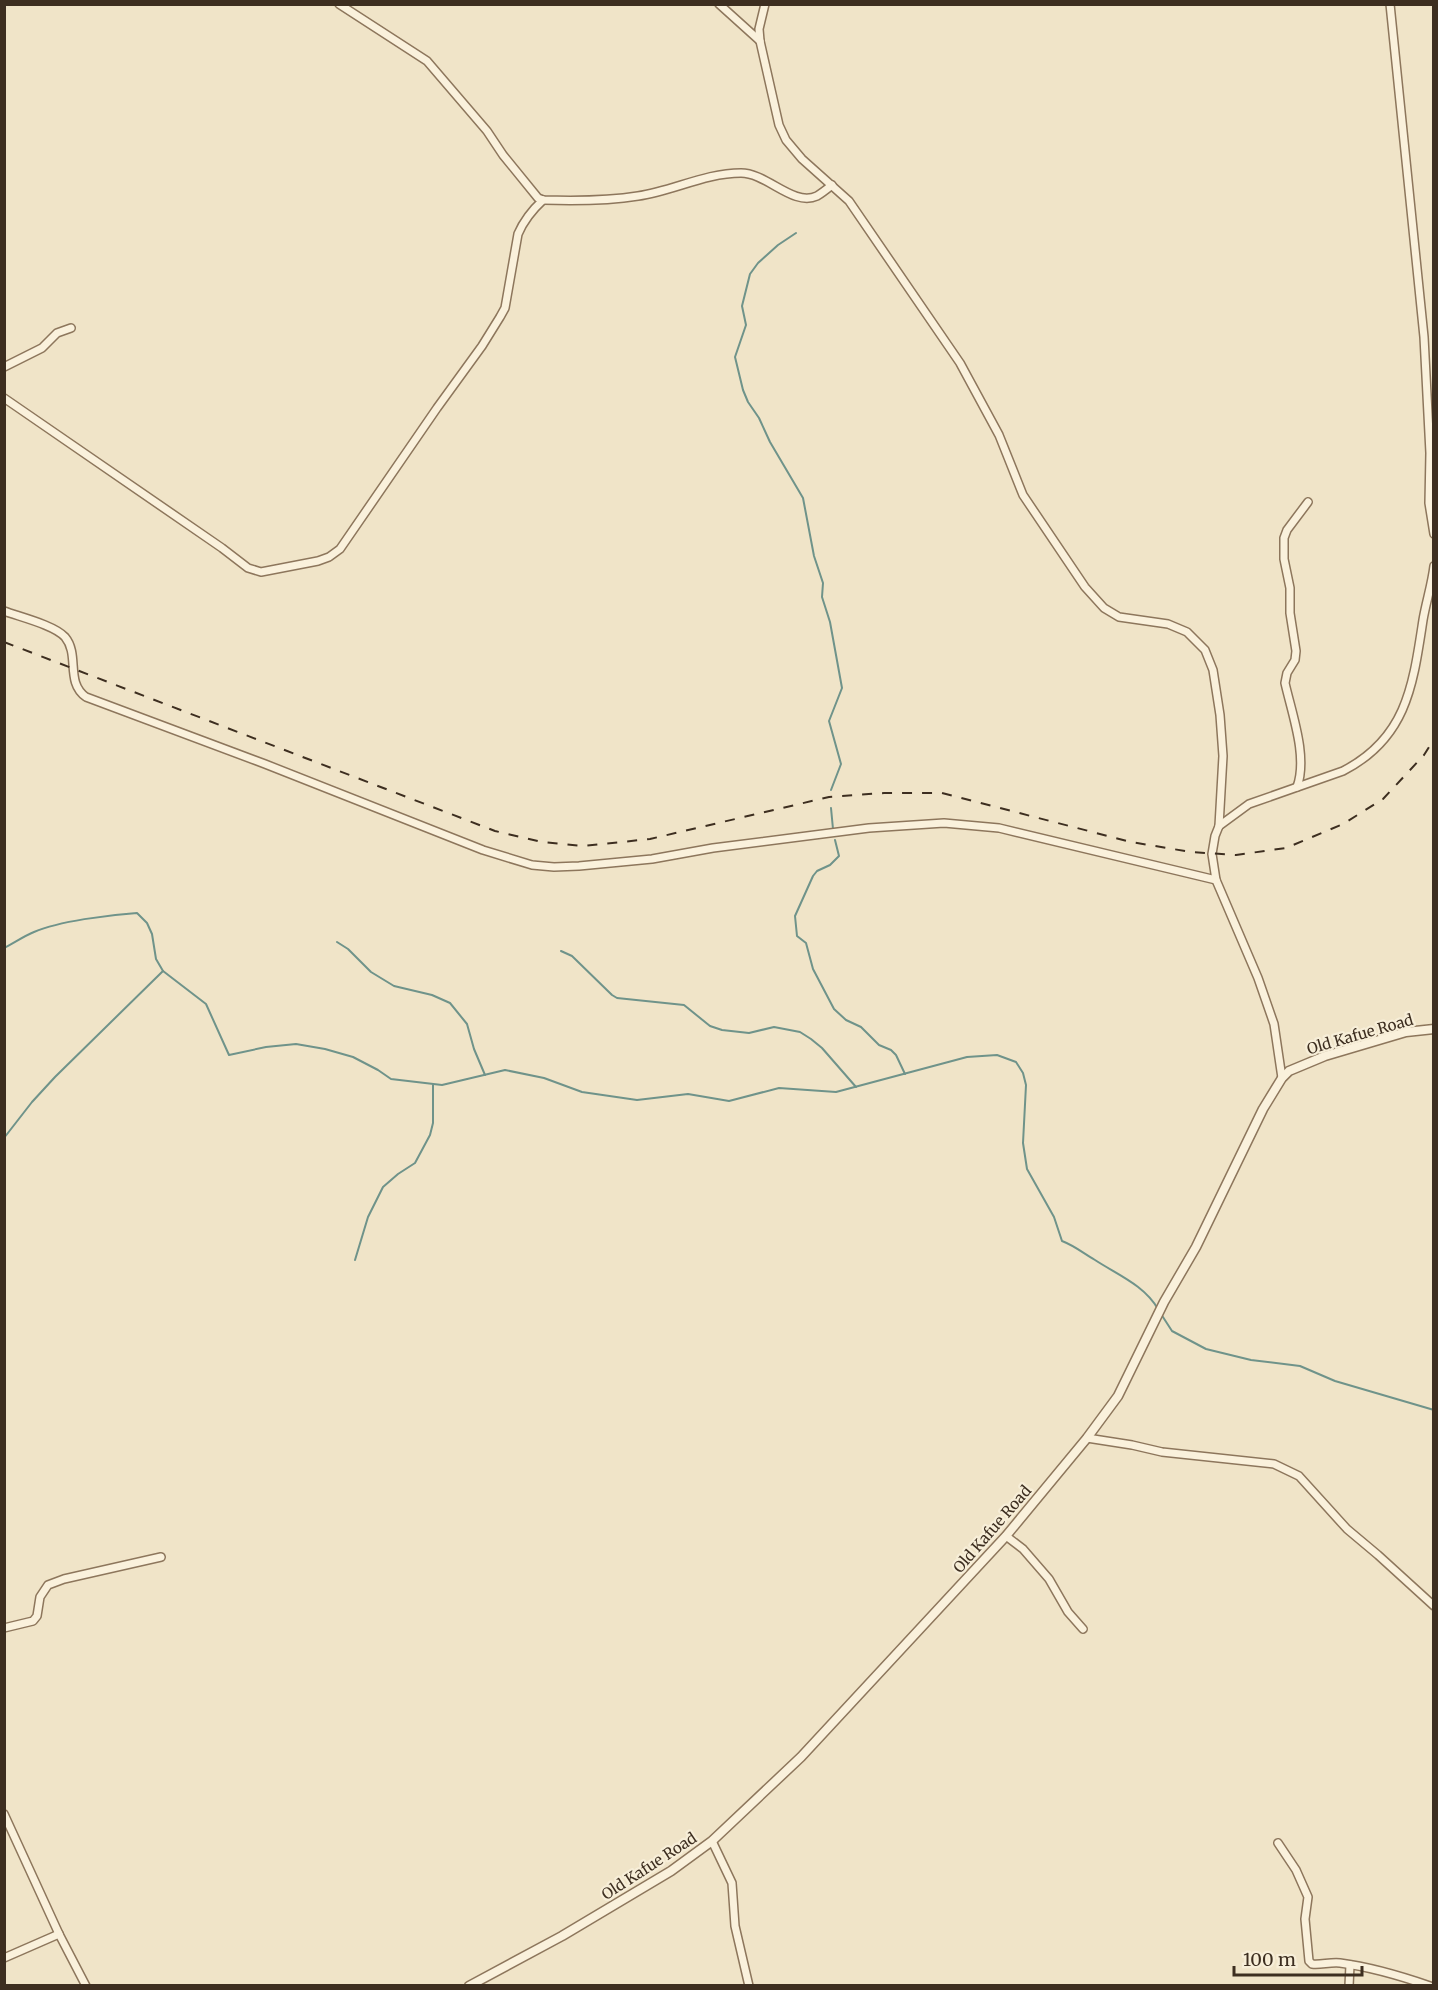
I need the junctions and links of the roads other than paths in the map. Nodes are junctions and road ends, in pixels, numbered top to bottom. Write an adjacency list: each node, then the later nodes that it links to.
1 (339, 4): 7 (street)
2 (719, 4): 5 (street)
3 (765, 4): 5 (street)
4 (1390, 4): 12 (street)
5 (760, 41): 6 (street)
6 (832, 185): 7 (street); 16 (street)
7 (543, 200): 10 (street)
8 (71, 328): 9 (street)
9 (4, 367)
10 (4, 398)
11 (1308, 502): 15 (street)
12 (1434, 534)
13 (1434, 566): 15 (street)
14 (4, 611): 17 (street)
15 (1297, 787): 16 (street)
16 (1219, 826): 17 (street)
17 (1216, 880): 19 (street)
18 (1434, 1029): 19 (street, Old Kafue Road)
19 (1282, 1078): 20 (street, Old Kafue Road)
20 (1087, 1438): 21 (street, Old Kafue Road); 23 (street)
21 (1006, 1536): 25 (street); 27 (street, Old Kafue Road)
22 (161, 1557): 24 (street)
23 (1434, 1606)
24 (4, 1628)
25 (1083, 1629)
26 (4, 1814): 29 (street)
27 (712, 1841): 33 (street, Old Kafue Road); 34 (street)
28 (1278, 1843): 31 (street)
29 (59, 1934): 30 (street); 32 (street)
30 (4, 1958)
31 (1350, 1965): 35 (street); 36 (street)
32 (86, 1986)
33 (469, 1986)
34 (748, 1986)
35 (1349, 1986)
36 (1430, 1986)

